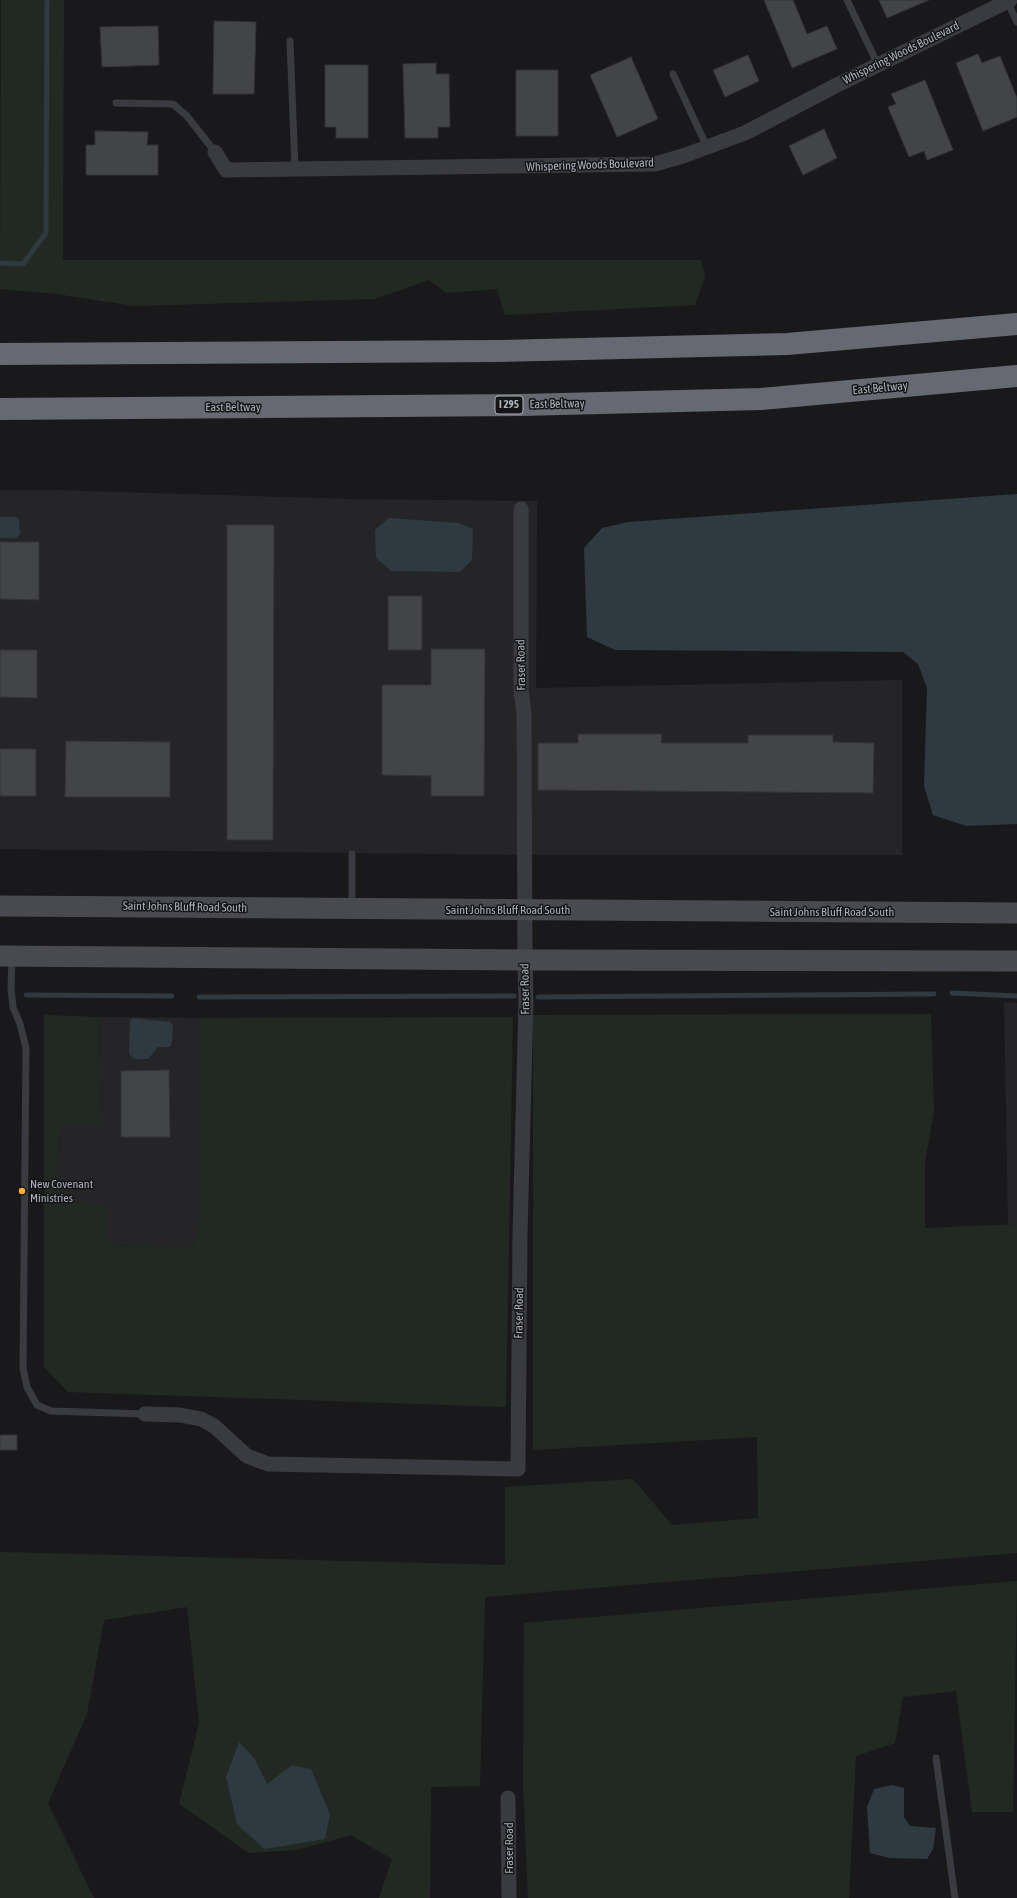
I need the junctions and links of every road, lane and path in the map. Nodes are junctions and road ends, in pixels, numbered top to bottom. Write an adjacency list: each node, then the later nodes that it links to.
1 (847, 0): 5 (lane)
2 (1009, 1): 3 (lane); 5 (street, Whispering Woods Boulevard)
3 (1017, 22)
4 (290, 41): 10 (lane)
5 (878, 65): 8 (street, Whispering Woods Boulevard)
6 (673, 74): 8 (lane)
7 (116, 103): 9 (lane)
8 (707, 147): 10 (street, Whispering Woods Boulevard)
9 (215, 152): 10 (street, Whispering Woods Boulevard)
10 (294, 169)
11 (1017, 324): 12 (highway)
12 (0, 354)
13 (1017, 376): 14 (highway, East Beltway / I 295)
14 (0, 409)
15 (521, 510): 19 (street, Fraser Road)
16 (352, 854): 18 (lane)
17 (0, 906): 18 (main road, Saint Johns Bluff Road South)
18 (352, 909): 19 (main road, Saint Johns Bluff Road South)
19 (525, 910): 20 (main road, Saint Johns Bluff Road South); 22 (street, Fraser Road)
20 (1017, 913)
21 (6, 956): 22 (main road); 24 (lane)
22 (525, 960): 23 (main road); 24 (street, Fraser Road)
23 (1017, 961)
24 (145, 1414)
25 (936, 1758): 28 (lane)
26 (508, 1798): 27 (street, Fraser Road)
27 (509, 1898)
28 (955, 1898)

